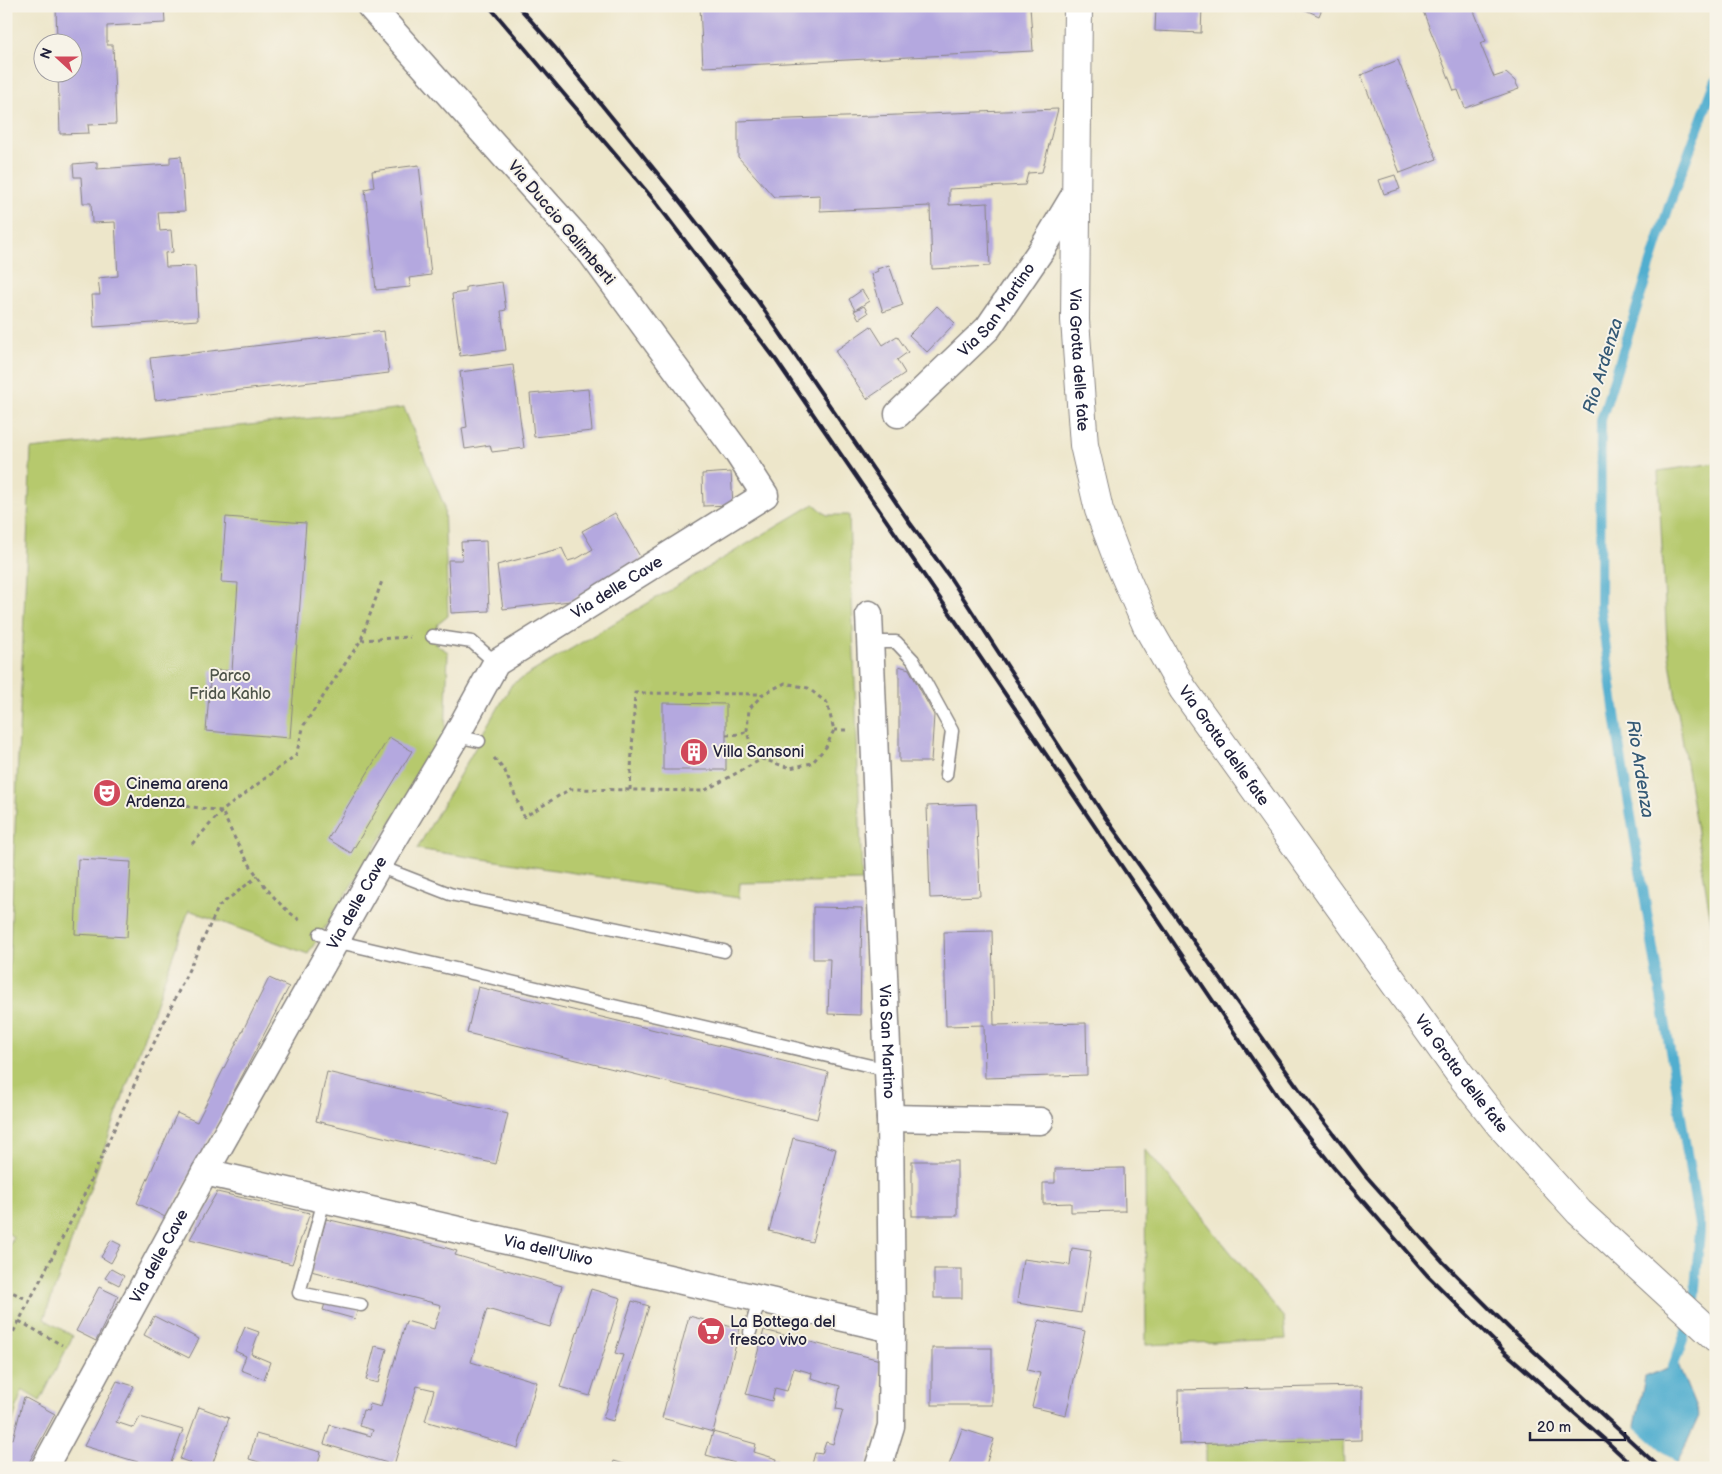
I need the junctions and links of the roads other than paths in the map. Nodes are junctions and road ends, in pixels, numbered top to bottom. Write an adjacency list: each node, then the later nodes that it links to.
1 (370, 6): 5 (street, Via Duccio Galimberti)
2 (1078, 6): 3 (street, Via Grotta delle fate)
3 (1077, 191): 4 (street, Via San Martino); 23 (street, Via Grotta delle fate)
4 (898, 414)
5 (736, 452): 9 (street, Via delle Cave)
6 (869, 614): 8 (street, Via San Martino)
7 (432, 636): 9 (lane)
8 (870, 642): 10 (lane); 14 (street, Via San Martino)
9 (496, 663): 11 (street, Via delle Cave)
10 (946, 774)
11 (378, 866): 12 (street, Via delle Cave); 13 (lane)
12 (328, 938): 14 (lane); 17 (street, Via delle Cave)
13 (724, 951)
14 (888, 1070): 15 (street, Via San Martino)
15 (890, 1118): 16 (street); 21 (street, Via San Martino)
16 (1040, 1121)
17 (205, 1172): 18 (street, Via dell'Ulivo); 24 (street, Via delle Cave)
18 (324, 1200): 19 (street, Via dell'Ulivo); 20 (lane)
19 (759, 1300): 21 (street, Via dell'Ulivo); 22 (lane)
20 (361, 1305)
21 (892, 1329): 25 (street, Via San Martino)
22 (750, 1332)
23 (1716, 1338)
24 (44, 1468)
25 (878, 1468)

